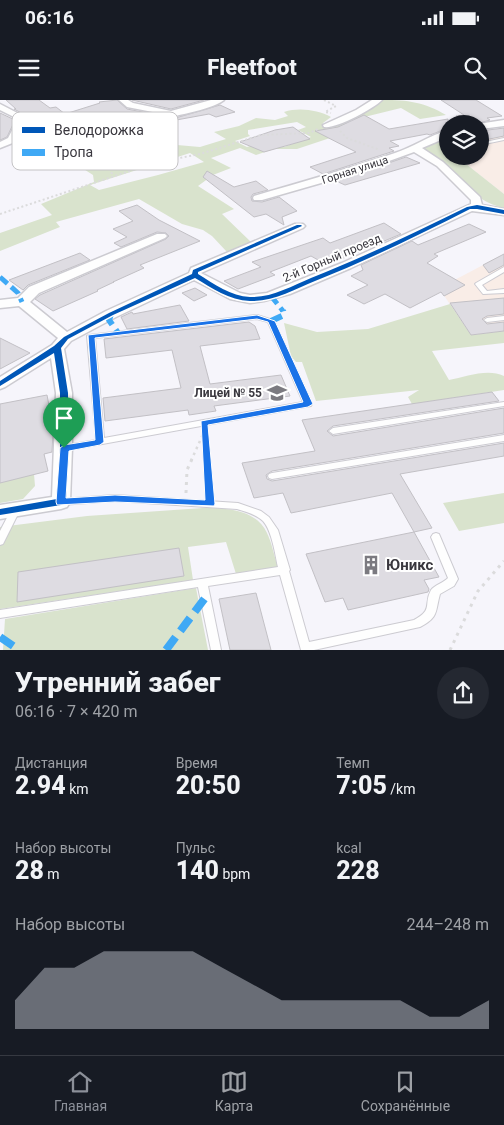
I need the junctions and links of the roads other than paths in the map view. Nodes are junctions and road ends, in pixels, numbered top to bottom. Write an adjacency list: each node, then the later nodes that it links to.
1 (123, 100): 5 (street)
2 (220, 100): 6 (street)
3 (378, 100): 9 (street)
4 (0, 107): 7 (street)
5 (164, 112)
6 (177, 112)
7 (12, 113)
8 (504, 123): 10 (street)
9 (327, 125)
10 (489, 125)
11 (439, 137): 16 (street, Горная улица)
12 (504, 139): 14 (lane)
13 (12, 140): 15 (street)
14 (489, 142)
15 (0, 145)
16 (413, 147): 17 (street, Горная улица); 18 (street)
17 (258, 198)
18 (476, 207): 19 (street); 23 (street, 2-й Горный проезд)
19 (504, 212)
20 (299, 226): 23 (street)
21 (161, 236): 25 (street)
22 (504, 270): 24 (lane)
23 (195, 276): 29 (street)
24 (504, 291)
25 (22, 302): 26 (street); 29 (street)
26 (0, 304)
27 (504, 318): 28 (lane)
28 (487, 320)
29 (61, 343): 30 (street); 35 (street)
30 (0, 384)
31 (504, 404): 32 (lane)
32 (333, 431)
33 (504, 438): 36 (lane)
34 (100, 442): 34 (lane); 35 (lane)
35 (64, 448): 37 (street)
36 (272, 476)
37 (61, 502): 38 (street); 41 (lane)
38 (7, 511): 40 (lane)
39 (436, 537): 44 (lane)
40 (0, 541)
41 (285, 570): 42 (lane); 44 (lane)
42 (202, 583): 43 (lane); 45 (lane)
43 (0, 614)
44 (306, 649)
45 (216, 650)

